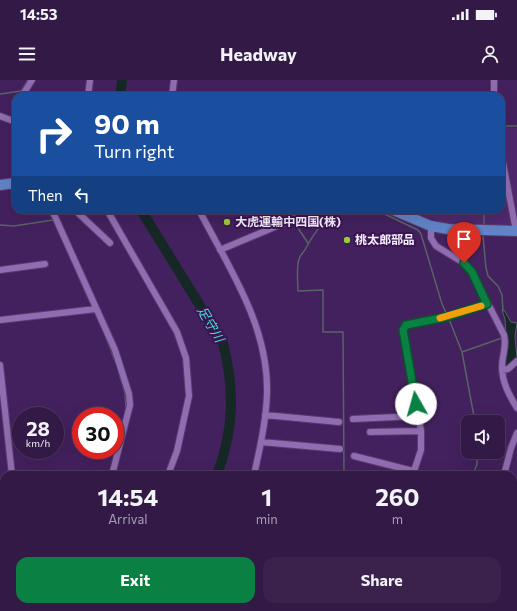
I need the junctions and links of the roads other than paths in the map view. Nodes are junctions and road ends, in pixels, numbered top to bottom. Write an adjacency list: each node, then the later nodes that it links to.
1 (32, 80): 5 (street)
2 (90, 80): 6 (street)
3 (174, 80): 7 (street)
4 (494, 80): 8 (street)
5 (24, 92)
6 (88, 92)
7 (172, 92)
8 (494, 92)
9 (0, 116): 10 (street)
10 (12, 120)
11 (505, 173): 21 (street)
12 (12, 184): 13 (main road)
13 (0, 185)
14 (54, 214): 27 (street)
15 (79, 214): 22 (street)
16 (109, 214): 45 (street)
17 (201, 214): 23 (street)
18 (305, 214): 23 (street)
19 (407, 214): 20 (main road)
20 (431, 226): 21 (main road); 26 (street)
21 (516, 231)
22 (110, 243)
23 (220, 250): 33 (street)
24 (45, 264): 25 (street)
25 (0, 270)
26 (487, 304): 31 (street); 34 (street)
27 (95, 309): 28 (street); 44 (street)
28 (0, 320)
29 (517, 361): 31 (street)
30 (0, 365): 43 (street)
31 (502, 370): 32 (street)
32 (517, 408)
33 (265, 415): 36 (street); 40 (street)
34 (418, 416): 35 (street); 37 (street)
35 (353, 419)
36 (339, 422)
37 (421, 431): 38 (street); 48 (street)
38 (370, 432)
39 (517, 433): 49 (street)
40 (261, 442): 41 (street); 46 (street)
41 (340, 449)
42 (354, 456): 47 (street)
43 (12, 471)
44 (113, 471)
45 (170, 471)
46 (255, 471)
47 (406, 471)
48 (414, 471)
49 (505, 471)

